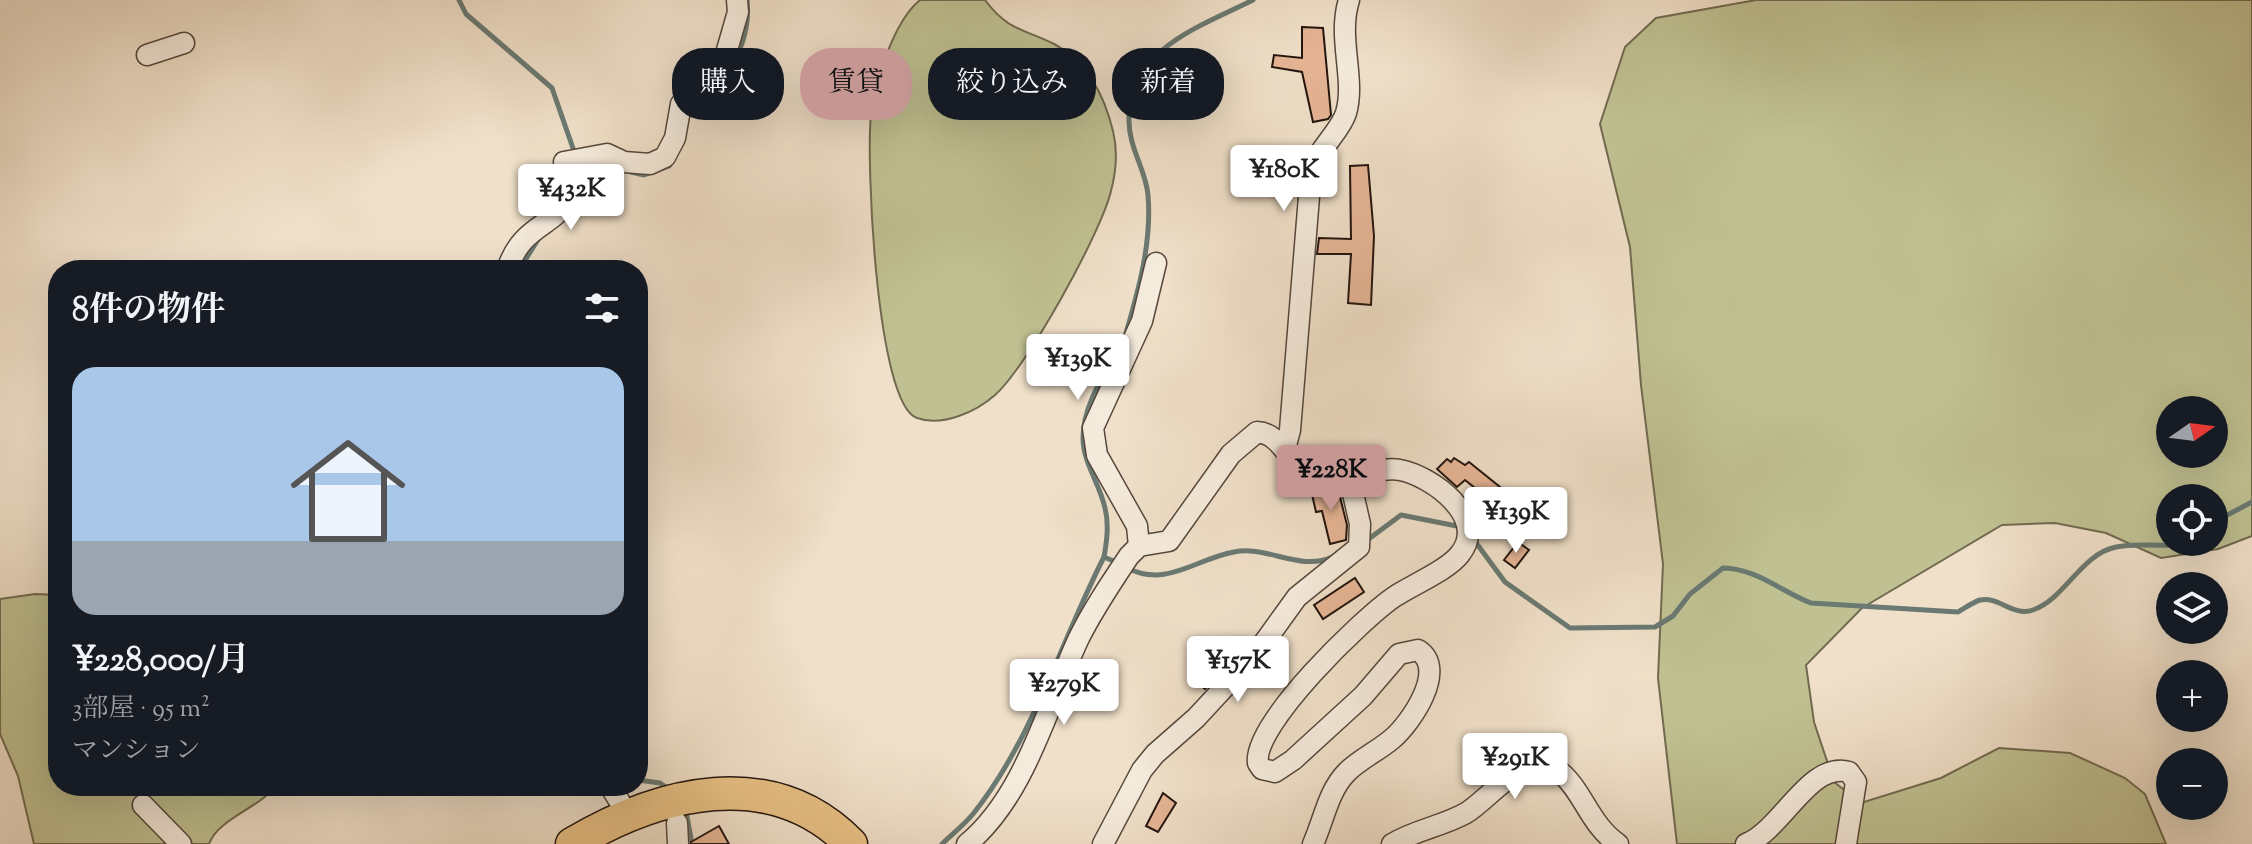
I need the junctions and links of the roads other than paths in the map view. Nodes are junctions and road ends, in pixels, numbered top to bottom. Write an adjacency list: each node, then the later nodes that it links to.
1 (737, 0): 5 (street)
2 (1349, 0): 7 (street)
3 (184, 43): 4 (street)
4 (147, 55)
5 (512, 260)
6 (1156, 263): 9 (street)
7 (1285, 449): 8 (street); 9 (street)
8 (1349, 476): 19 (street); 20 (street)
9 (1134, 551): 18 (street)
10 (616, 796): 13 (street)
11 (143, 805): 14 (street)
12 (677, 806): 13 (main road); 16 (street); 17 (main road)
13 (628, 815): 15 (main road)
14 (181, 844)
15 (572, 844)
16 (678, 844)
17 (851, 844)
18 (967, 844)
19 (1103, 844)
20 (1313, 844)
21 (1392, 844): 22 (street)
22 (1618, 844)
23 (1746, 844): 24 (street)
24 (1846, 844)

